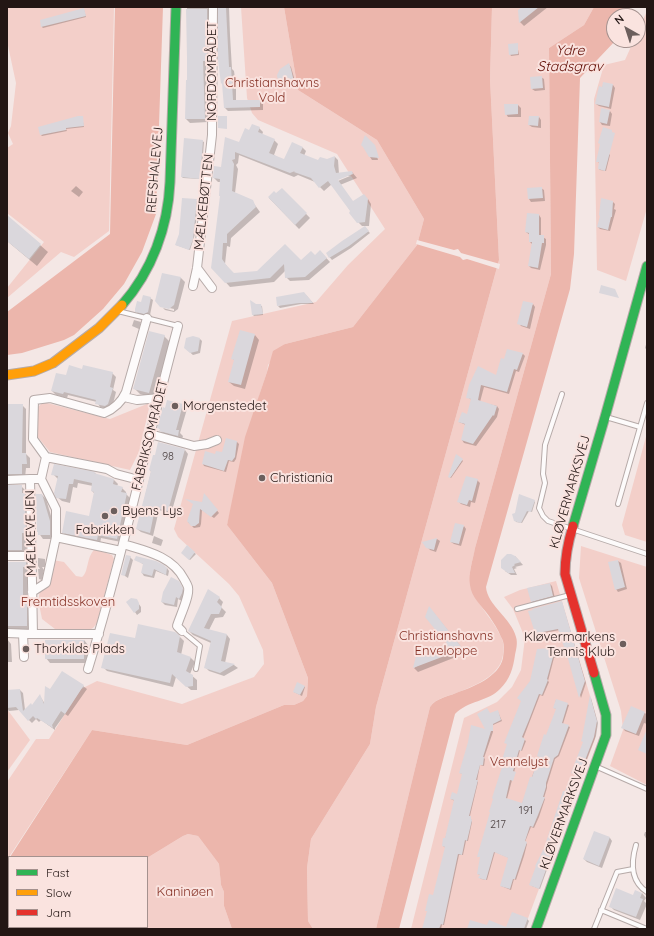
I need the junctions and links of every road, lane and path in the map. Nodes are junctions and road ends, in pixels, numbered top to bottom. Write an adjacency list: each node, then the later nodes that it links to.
1 (176, 7): 8 (street, REFSHALEVEJ)
2 (212, 7): 3 (street, NORDOMRÅDET)
3 (212, 136): 5 (street, MÆLKEBØTTEN)
4 (647, 266): 16 (street, KLØVERMARKSVEJ)
5 (197, 268): 6 (street, MÆLKEBØTTEN); 7 (street, MÆLKEBØTTEN)
6 (193, 286)
7 (212, 288)
8 (118, 311): 9 (lane); 11 (street, REFSHALEVEJ)
9 (147, 318): 10 (lane); 13 (street)
10 (178, 326): 14 (street, FABRIKSOMRÅDET)
11 (7, 375)
12 (562, 394): 26 (lane)
13 (124, 397): 14 (street); 20 (street)
14 (160, 398): 18 (street, FABRIKSOMRÅDET)
15 (647, 403): 17 (lane)
16 (605, 417): 17 (lane); 26 (street, KLØVERMARKSVEJ)
17 (640, 426): 25 (lane)
18 (150, 434): 19 (street); 24 (street, FABRIKSOMRÅDET)
19 (217, 440)
20 (46, 457): 22 (street, MÆLKEVEJEN); 24 (street)
21 (30, 479): 22 (street, MÆLKEVEJEN); 23 (street); 31 (street, MÆLKEVEJEN)
22 (41, 479): 27 (street)
23 (7, 480)
24 (139, 480): 28 (street, FABRIKSOMRÅDET)
25 (618, 504)
26 (572, 529): 29 (lane); 33 (street, KLØVERMARKSVEJ)
27 (56, 537): 28 (street); 32 (street)
28 (122, 548): 35 (street); 39 (street, FABRIKSOMRÅDET)
29 (647, 554)
30 (7, 556): 31 (street)
31 (32, 556): 32 (street, MÆLKEVEJEN)
32 (32, 592): 38 (street, MÆLKEVEJEN)
33 (571, 594): 34 (lane); 43 (street, KLØVERMARKSVEJ)
34 (517, 609)
35 (182, 631): 42 (lane)
36 (7, 633): 37 (street)
37 (23, 634): 38 (street); 40 (street)
38 (33, 634): 39 (street)
39 (99, 634): 41 (street, FABRIKSOMRÅDET)
40 (24, 657)
41 (88, 669)
42 (196, 669)
43 (595, 766): 44 (lane); 49 (street, KLØVERMARKSVEJ)
44 (647, 789)
45 (636, 845): 46 (lane)
46 (633, 869): 47 (lane); 48 (lane)
47 (647, 892)
48 (601, 910): 50 (lane); 51 (lane)
49 (536, 929)
50 (594, 929)
51 (647, 929)

